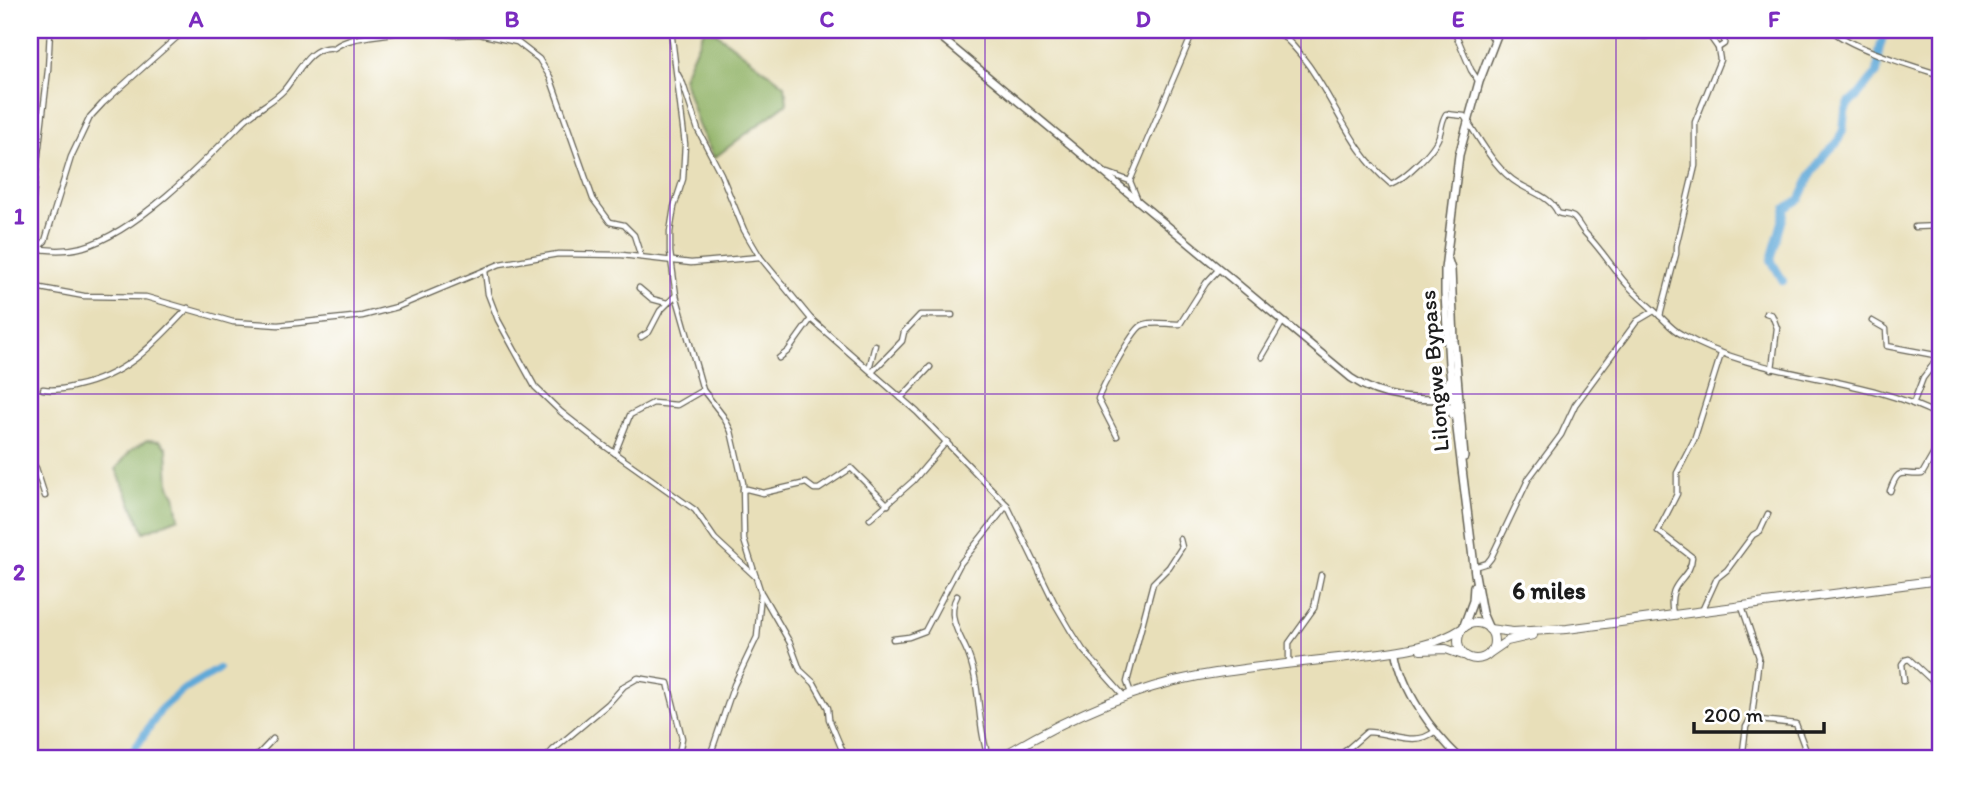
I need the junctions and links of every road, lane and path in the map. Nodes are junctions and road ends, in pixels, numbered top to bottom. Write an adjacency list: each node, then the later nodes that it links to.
1 (50, 30): 27 (street)
2 (185, 30): 31 (street)
3 (406, 30): 31 (street)
4 (427, 30): 32 (street)
5 (671, 30): 19 (street)
6 (932, 30): 23 (main road)
7 (1194, 30): 24 (street)
8 (1276, 30): 22 (street)
9 (1454, 30): 21 (street)
10 (1487, 30): 17 (street)
11 (1499, 30): 17 (main road, Lilongwe Bypass)
12 (1632, 30): 13 (street)
13 (1660, 30)
14 (1705, 30): 18 (street)
15 (1726, 30): 18 (street)
16 (1832, 30): 20 (street)
17 (1494, 40): 21 (main road, Lilongwe Bypass)
18 (1718, 48): 46 (street)
19 (677, 73): 33 (street); 35 (street)
20 (1940, 75)
21 (1479, 82): 22 (main road, Lilongwe Bypass)
22 (1467, 121): 34 (main road, Lilongwe Bypass); 43 (street)
23 (1102, 171): 24 (street); 25 (main road)
24 (1130, 181): 25 (street)
25 (1139, 202): 36 (main road)
26 (1940, 221): 29 (street)
27 (30, 222)
28 (1915, 227): 29 (street)
29 (1938, 227)
30 (30, 247): 31 (street)
31 (37, 249)
32 (641, 257): 35 (street); 37 (street)
33 (760, 257): 35 (street); 47 (street)
34 (1448, 260): 59 (main road, Lilongwe Bypass); 62 (main road, Lilongwe Bypass)
35 (671, 261): 40 (street)
36 (1219, 269): 48 (main road); 68 (street)
37 (485, 271): 42 (street); 71 (street)
38 (30, 286): 42 (street)
39 (639, 288): 41 (street)
40 (676, 295): 41 (street); 61 (street)
41 (667, 303): 50 (street)
42 (188, 308): 60 (street)
43 (1654, 311): 46 (street); 82 (street)
44 (1766, 313): 57 (street)
45 (952, 315): 58 (street)
46 (1660, 316): 52 (street)
47 (811, 319): 55 (street); 58 (street)
48 (1283, 321): 54 (street); 63 (main road)
49 (1872, 321): 53 (street)
50 (641, 337)
51 (875, 345): 58 (street)
52 (1721, 354): 57 (street); 90 (street)
53 (1940, 356): 65 (street)
54 (1262, 357)
55 (779, 358)
56 (930, 367): 64 (street)
57 (1772, 369): 65 (street)
58 (870, 370): 64 (street)
59 (1450, 375): 62 (main road, Lilongwe Bypass); 63 (main road)
60 (43, 389)
61 (703, 390): 71 (street); 74 (street)
62 (1455, 395): 63 (main road); 67 (main road, Lilongwe Bypass); 73 (main road, Lilongwe Bypass)
63 (1437, 397): 67 (main road)
64 (901, 398): 69 (street)
65 (1913, 404): 66 (street)
66 (1940, 416)
67 (1456, 426): 73 (main road, Lilongwe Bypass)
68 (1117, 436)
69 (947, 441): 77 (street); 78 (street)
70 (1940, 443): 75 (street)
71 (615, 453): 84 (street)
72 (30, 461): 76 (street)
73 (1464, 479): 82 (main road, Lilongwe Bypass)
74 (743, 490): 77 (street); 84 (street)
75 (1890, 491)
76 (45, 496)
77 (888, 505): 80 (street)
78 (1007, 505): 94 (street); 101 (street)
79 (1768, 514): 89 (street)
80 (870, 519)
81 (1180, 539): 101 (street)
82 (1475, 571): 91 (main road, Lilongwe Bypass); 92 (main road, Lilongwe Bypass)
83 (1321, 575): 98 (street)
84 (756, 577): 86 (street)
85 (1940, 580): 88 (highway)
86 (761, 593): 108 (street); 109 (street)
87 (957, 596): 110 (street)
88 (1742, 607): 89 (highway); 102 (street)
89 (1701, 612): 90 (highway)
90 (1674, 615): 93 (highway)
91 (1463, 628): 92 (highway); 95 (highway); 97 (highway)
92 (1489, 629): 93 (highway); 96 (highway)
93 (1567, 629): 96 (highway)
94 (893, 639)
95 (1398, 650): 97 (highway); 98 (highway); 103 (main road)
96 (1488, 654): 97 (highway)
97 (1465, 656)
98 (1289, 664): 101 (highway)
99 (1904, 681): 100 (street)
100 (1940, 688)
101 (1128, 695): 111 (highway)
102 (1751, 719): 114 (street); 115 (street)
103 (1436, 731): 112 (street); 113 (main road)
104 (273, 739): 105 (street)
105 (254, 759)
106 (545, 759): 107 (street)
107 (678, 759)
108 (709, 759)
109 (846, 759)
110 (989, 759)
111 (998, 759)
112 (1336, 759)
113 (1461, 759)
114 (1742, 759)
115 (1808, 759)

